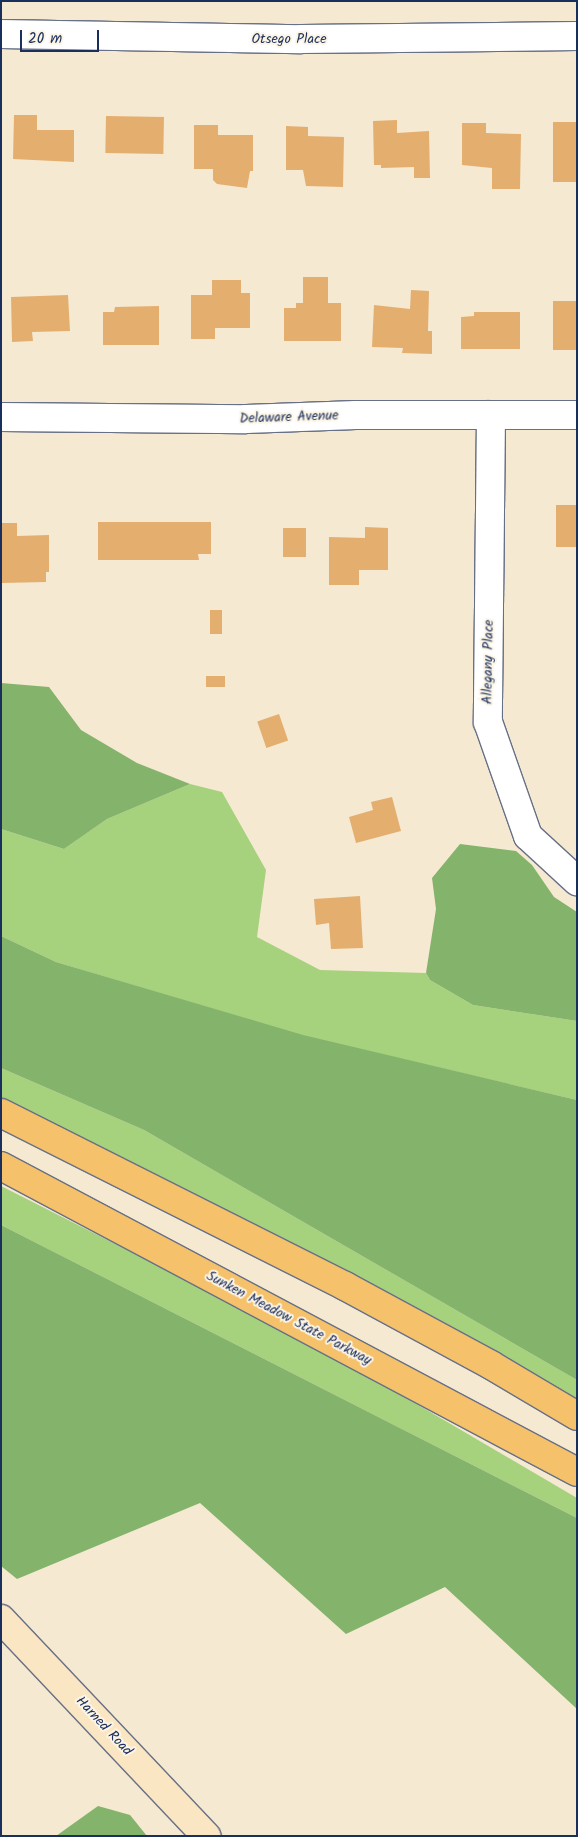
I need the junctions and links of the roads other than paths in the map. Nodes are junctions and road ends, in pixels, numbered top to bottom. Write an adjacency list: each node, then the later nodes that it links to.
1 (1, 34): 2 (street, Otsego Place)
2 (577, 36)
3 (491, 415): 4 (street, Delaware Avenue); 5 (street, Delaware Avenue); 6 (street, Allegany Place)
4 (577, 415)
5 (1, 416)
6 (577, 881)
7 (1, 1113): 9 (highway)
8 (1, 1166): 10 (highway, Sunken Meadow State Parkway)
9 (577, 1416)
10 (577, 1472)
11 (1, 1619): 12 (main road, Harned Road)
12 (206, 1836)

